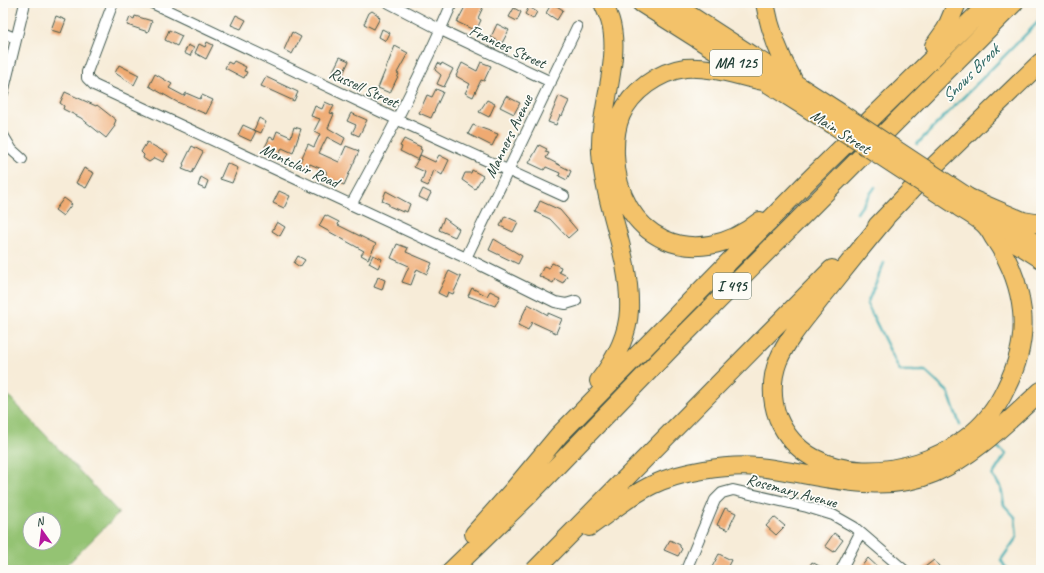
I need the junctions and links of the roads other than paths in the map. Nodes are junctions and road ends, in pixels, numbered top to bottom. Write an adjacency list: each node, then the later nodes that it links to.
1 (25, 3): 16 (street)
2 (113, 3): 31 (street, Montclair Road)
3 (152, 3): 23 (street, Russell Street)
4 (389, 3): 14 (street, Frances Street)
5 (452, 3): 14 (street)
6 (603, 3): 40 (highway)
7 (641, 3): 18 (highway, Main Street / MA 125)
8 (671, 3): 20 (highway, Main Street / MA 125)
9 (765, 3): 20 (highway)
10 (957, 3): 21 (highway)
11 (989, 3): 21 (highway)
12 (1014, 3): 44 (highway, I 495)
13 (577, 27): 19 (street, Manners Avenue)
14 (440, 30): 19 (street, Frances Street); 23 (street)
15 (3, 33): 16 (street)
16 (15, 38): 22 (street)
17 (1041, 62): 32 (highway)
18 (763, 81): 24 (highway, Main Street / MA 125); 28 (highway)
19 (551, 82): 27 (street, Manners Avenue)
20 (795, 82): 24 (highway, Main Street / MA 125)
21 (908, 82): 28 (highway)
22 (3, 93)
23 (396, 119): 27 (street, Russell Street); 31 (street)
24 (836, 119): 30 (highway, Main Street / MA 125, bridge)
25 (3, 135): 26 (street)
26 (22, 159)
27 (508, 171): 29 (street, Russell Street); 36 (street, Manners Avenue)
28 (808, 181): 40 (highway)
29 (564, 196)
30 (964, 203): 33 (highway, Main Street / MA 125); 34 (highway); 35 (main road, Main Street / MA 125)
31 (351, 205): 36 (street, Montclair Road)
32 (885, 219): 33 (highway); 42 (highway)
33 (985, 224): 37 (main road, Main Street / MA 125)
34 (1041, 224)
35 (1041, 246)
36 (466, 258): 38 (street, Montclair Road)
37 (1041, 260)
38 (576, 301)
39 (1041, 391): 42 (highway)
40 (559, 435): 43 (highway)
41 (860, 533): 46 (street, Rosemary Avenue); 47 (street); 48 (street, Rosemary Avenue)
42 (552, 552): 45 (highway)
43 (444, 570)
44 (452, 570)
45 (535, 570)
46 (686, 570)
47 (841, 570)
48 (904, 570)

